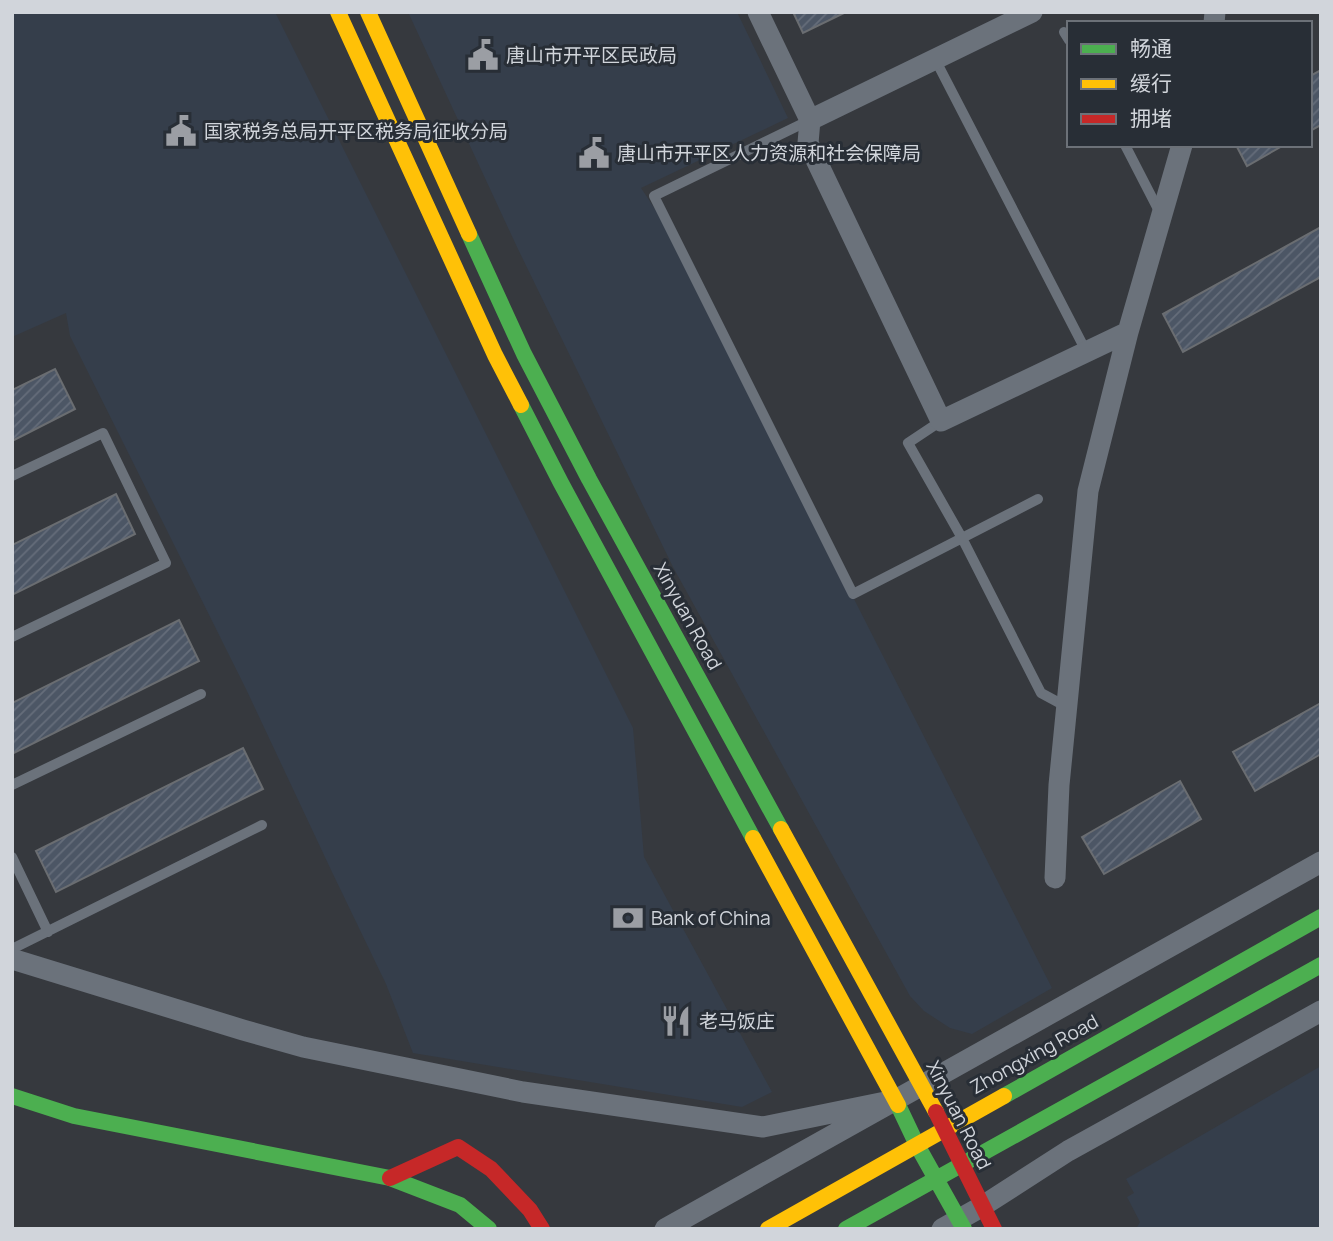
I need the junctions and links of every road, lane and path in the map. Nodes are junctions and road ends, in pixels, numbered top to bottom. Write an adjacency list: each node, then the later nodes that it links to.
1 (338, 12): 32 (main road)
2 (368, 12): 30 (main road, Xinyuan Road)
3 (758, 12): 6 (street)
4 (1032, 12): 5 (street)
5 (935, 59): 6 (street); 11 (lane)
6 (810, 120): 12 (street); 15 (lane)
7 (1126, 147): 9 (lane)
8 (1181, 147): 9 (street)
9 (1162, 216): 10 (street)
10 (1128, 332): 11 (street); 18 (street)
11 (1086, 351): 12 (street)
12 (941, 421): 15 (lane)
13 (12, 476): 16 (lane)
14 (1038, 499): 15 (lane)
15 (961, 538): 18 (lane)
16 (12, 637)
17 (201, 694): 19 (lane)
18 (1067, 706): 23 (street)
19 (12, 785)
20 (262, 825): 25 (lane)
21 (12, 857): 25 (lane)
22 (1321, 862): 30 (street)
23 (1055, 877)
24 (1321, 917): 33 (main road, Zhongxing Road)
25 (48, 932): 26 (lane)
26 (12, 949)
27 (12, 959): 32 (street)
28 (1321, 965): 35 (main road)
29 (1321, 1012): 38 (street)
30 (922, 1085): 32 (street); 33 (main road, Xinyuan Road)
31 (12, 1096): 36 (main road)
32 (895, 1100): 34 (main road); 42 (street)
33 (945, 1128): 34 (main road, Zhongxing Road); 35 (main road, Xinyuan Road)
34 (917, 1145): 37 (main road); 43 (main road, Zhongxing Road)
35 (963, 1165): 37 (main road); 38 (main road, Xinyuan Road)
36 (390, 1178): 40 (main road); 41 (main road)
37 (936, 1179): 39 (main road); 44 (main road)
38 (981, 1207): 39 (street); 45 (main road, Xinyuan Road)
39 (955, 1226)
40 (489, 1229)
41 (542, 1229)
42 (665, 1229)
43 (768, 1229)
44 (846, 1229)
45 (994, 1229)

